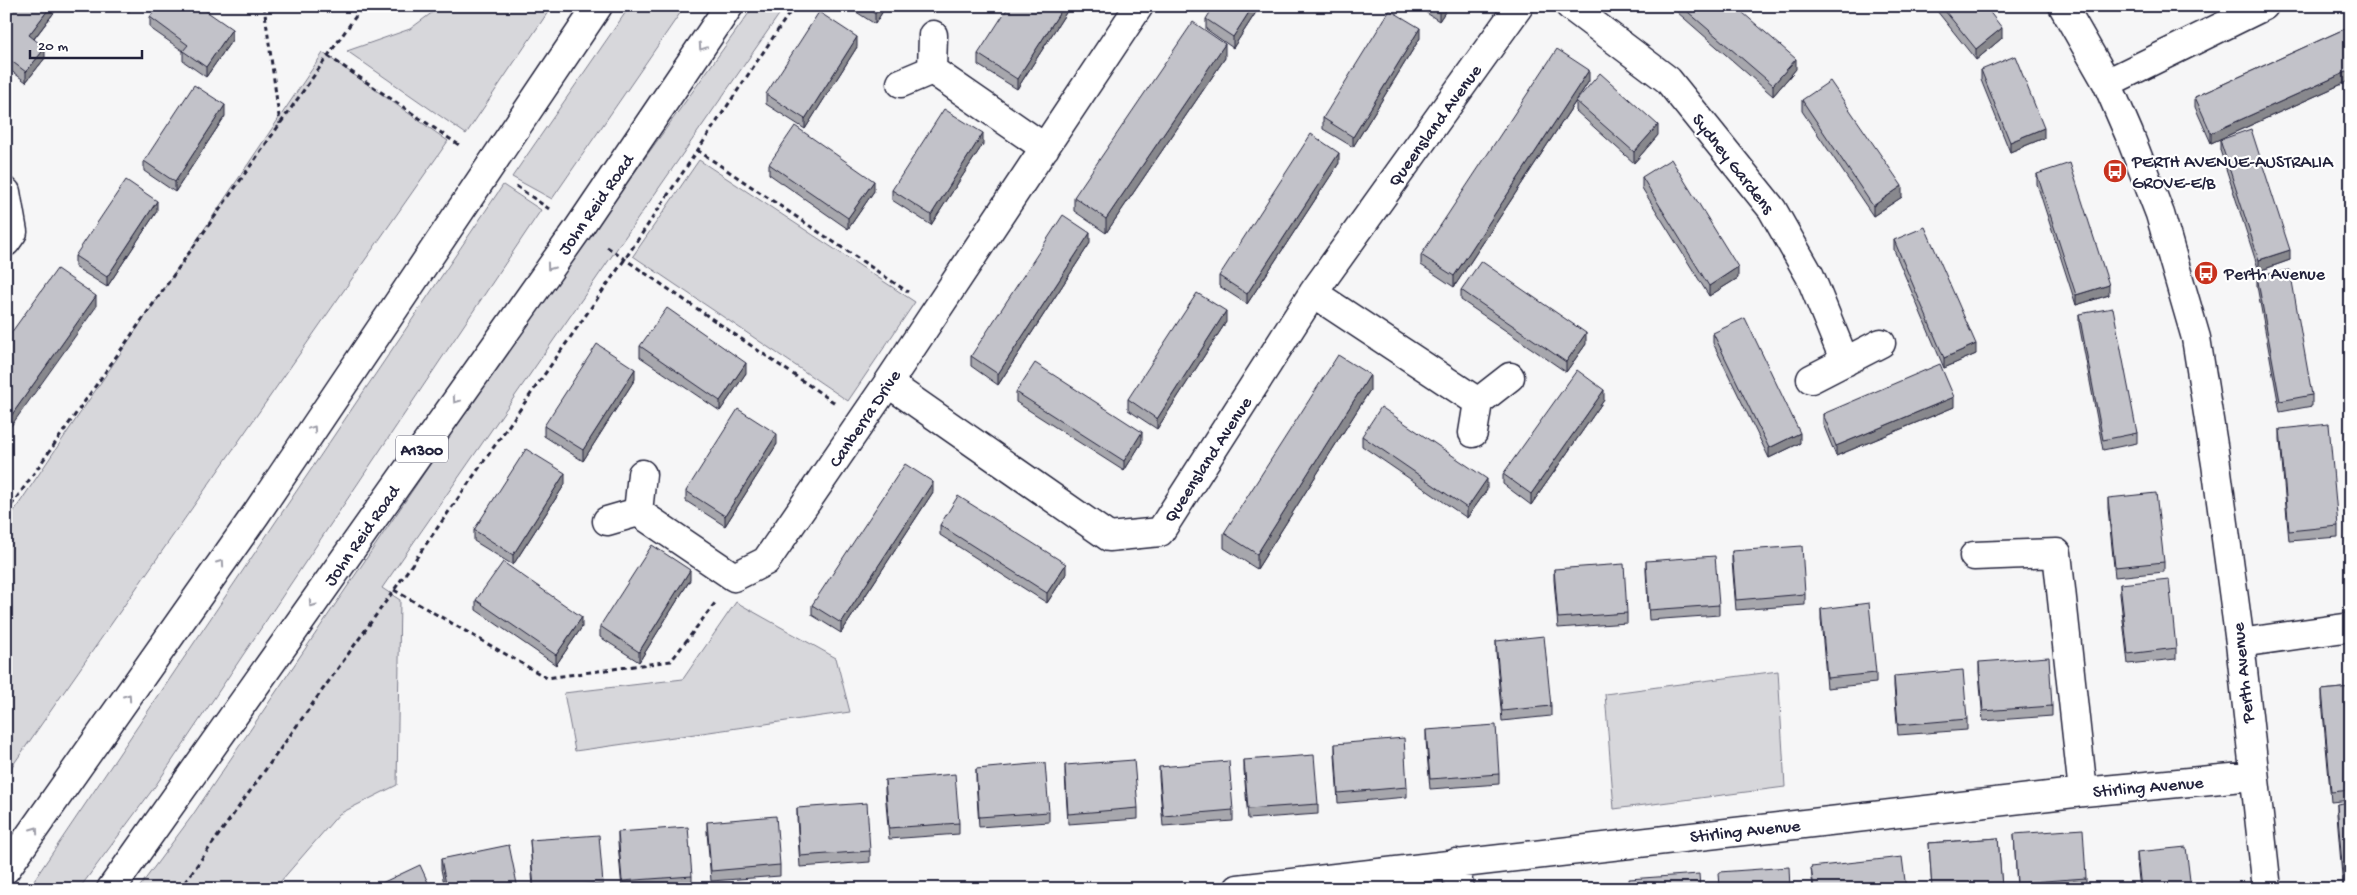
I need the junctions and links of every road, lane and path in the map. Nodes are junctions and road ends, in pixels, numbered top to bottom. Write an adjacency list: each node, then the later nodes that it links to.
1 (264, 6): 15 (path)
2 (363, 6): 15 (path)
3 (598, 6): 40 (main road, one-way to 3)
4 (729, 6): 42 (main road, John Reid Road / A1300, one-way to 42)
5 (794, 6): 17 (path)
6 (1139, 6): 16 (main road, Canberra Drive)
7 (1519, 6): 20 (main road, Queensland Avenue)
8 (1570, 6): 23 (main road, Sydney Gardens)
9 (2063, 6): 14 (main road, Perth Avenue)
10 (2264, 6): 14 (main road)
11 (934, 35): 12 (main road)
12 (932, 70): 13 (main road); 16 (main road)
13 (901, 83)
14 (2107, 83): 37 (main road, Perth Avenue)
15 (280, 125): 31 (path)
16 (1045, 148): 21 (main road, Canberra Drive)
17 (697, 150): 21 (path); 35 (path)
18 (6, 192): 19 (main road)
19 (6, 242)
20 (1313, 293): 26 (main road, Queensland Avenue); 27 (main road)
21 (935, 311): 26 (main road, Canberra Drive)
22 (1881, 343): 23 (main road)
23 (1845, 362): 25 (main road)
24 (1510, 377): 27 (main road)
25 (1811, 379)
26 (888, 383): 34 (main road, Canberra Drive)
27 (1478, 402): 28 (main road)
28 (1473, 433)
29 (642, 474): 30 (main road)
30 (638, 512): 32 (main road); 34 (main road)
31 (6, 513)
32 (607, 521)
33 (1974, 556): 39 (main road)
34 (734, 577): 35 (path)
35 (394, 590): 43 (path)
36 (2351, 627): 37 (main road)
37 (2240, 643): 38 (main road, Perth Avenue)
38 (2254, 776): 39 (main road, Stirling Avenue); 45 (main road, Perth Avenue)
39 (2083, 792): 41 (main road, Stirling Avenue)
40 (6, 869)
41 (1457, 876): 44 (main road, Stirling Avenue)
42 (111, 889)
43 (180, 889)
44 (1238, 889)
45 (2267, 889)

